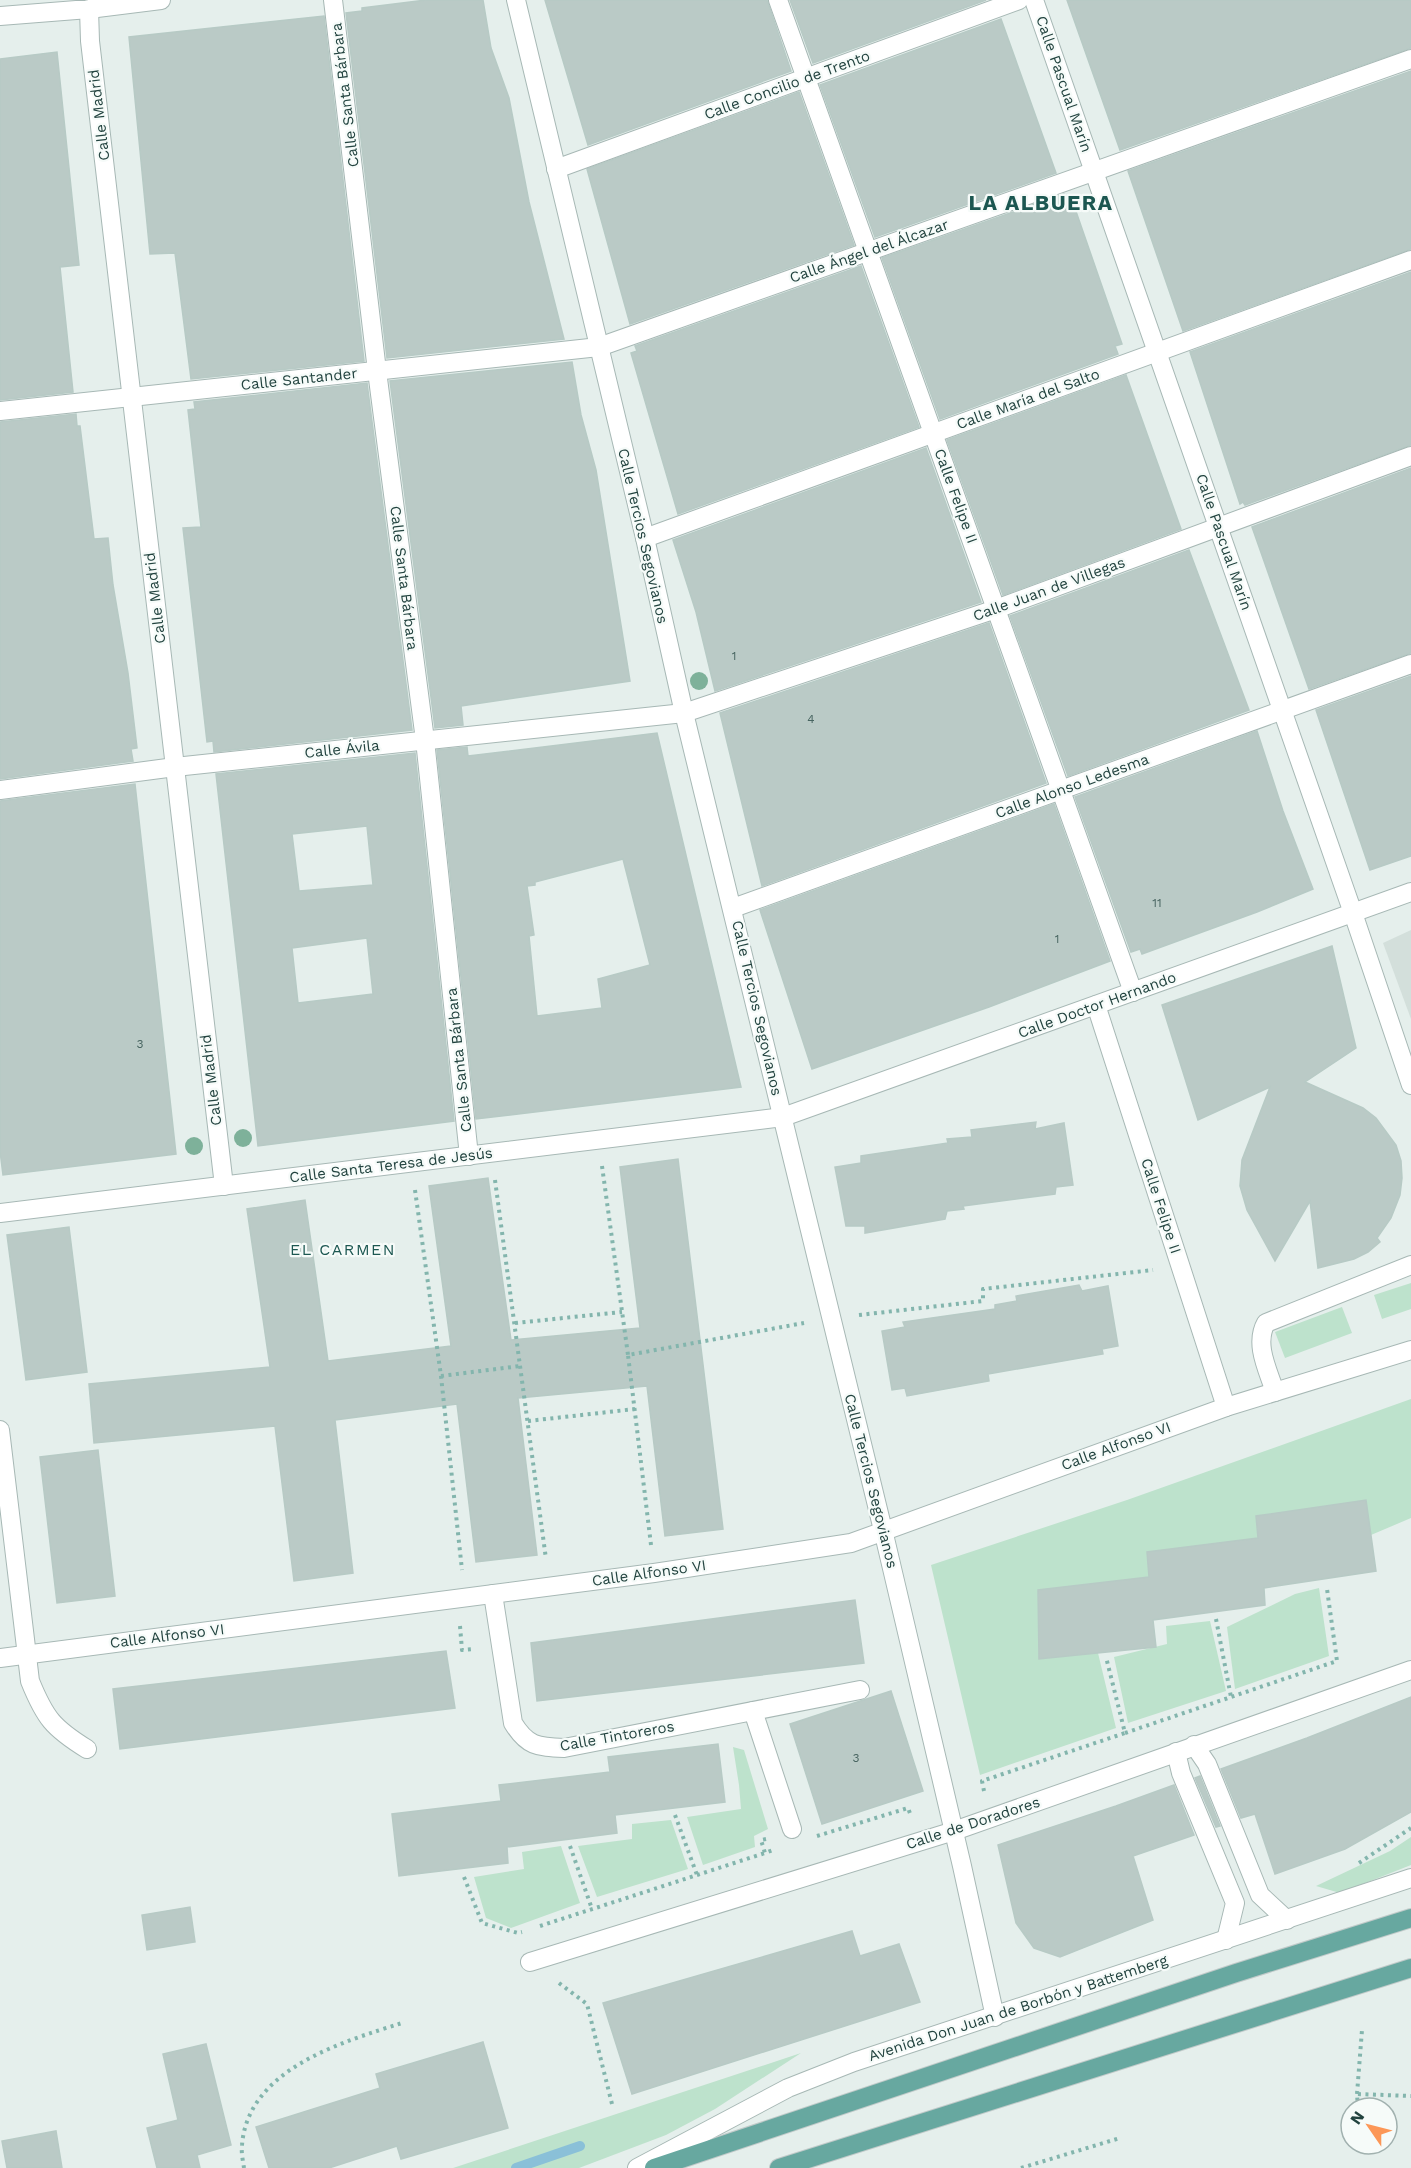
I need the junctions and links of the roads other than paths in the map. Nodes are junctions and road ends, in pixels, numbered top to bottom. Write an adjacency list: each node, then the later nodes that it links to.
1 (161, 0): 7 (street)
2 (333, 0): 17 (street, Calle Santa Bárbara)
3 (516, 0): 11 (street, Calle Tercios Segovianos)
4 (778, 0): 10 (street, Calle Felipe II)
5 (1019, 0): 10 (street, Calle Concilio de Trento)
6 (1035, 0): 12 (street, Calle Pascual Marín)
7 (89, 9): 8 (street); 18 (street, Calle Madrid)
8 (0, 16)
9 (1411, 59): 12 (street, Calle Ángel del Álcazar)
10 (807, 78): 11 (street, Calle Concilio de Trento); 13 (street, Calle Felipe II)
11 (556, 169): 15 (street, Calle Tercios Segovianos)
12 (1094, 171): 13 (street, Calle Ángel del Álcazar); 16 (street, Calle Pascual Marín)
13 (869, 251): 15 (street, Calle Ángel del Álcazar); 20 (street, Calle Felipe II)
14 (1411, 260): 16 (street, Calle María del Salto)
15 (598, 347): 17 (street, Calle Santander); 23 (street, Calle Tercios Segovianos)
16 (1157, 352): 20 (street, Calle María del Salto); 22 (street, Calle Pascual Marín)
17 (377, 371): 18 (street, Calle Santander); 28 (street, Calle Santa Bárbara)
18 (132, 397): 19 (street, Calle Santander); 29 (street, Calle Madrid)
19 (0, 411)
20 (934, 433): 23 (street, Calle María del Salto); 24 (street, Calle Felipe II)
21 (1411, 456): 22 (street, Calle Juan de Villegas)
22 (1219, 527): 24 (street, Calle Juan de Villegas); 26 (street, Calle Pascual Marín)
23 (645, 538): 27 (street, Calle Tercios Segovianos)
24 (996, 609): 27 (street, Calle Juan de Villegas); 31 (street, Calle Felipe II)
25 (1411, 664): 26 (street, Calle Alonso Ledesma)
26 (1282, 711): 31 (street, Calle Alonso Ledesma); 34 (street, Calle Pascual Marín)
27 (684, 713): 28 (street, Calle Ávila); 33 (street, Calle Tercios Segovianos)
28 (425, 740): 29 (street, Calle Ávila); 39 (street, Calle Santa Bárbara)
29 (175, 766): 30 (street, Calle Ávila); 40 (street, Calle Madrid)
30 (0, 790)
31 (1061, 790): 33 (street, Calle Alonso Ledesma); 35 (street, Calle Felipe II)
32 (1411, 892): 34 (street, Calle Doctor Hernando)
33 (733, 908): 38 (street, Calle Tercios Segovianos)
34 (1353, 913): 35 (street, Calle Doctor Hernando); 37 (street, Calle Pascual Marín)
35 (1133, 992): 36 (street, Calle Doctor Hernando)
36 (1096, 1005): 38 (street, Calle Doctor Hernando); 45 (street, Calle Felipe II)
37 (1411, 1085)
38 (783, 1117): 39 (street, Calle Santa Teresa de Jesús); 47 (street, Calle Tercios Segovianos)
39 (469, 1156): 40 (street, Calle Santa Teresa de Jesús)
40 (224, 1186): 41 (street, Calle Santa Teresa de Jesús)
41 (0, 1213)
42 (1411, 1264): 44 (street)
43 (1411, 1350): 44 (street, Calle Alfonso VI)
44 (1275, 1392): 45 (street, Calle Alfonso VI)
45 (1226, 1407): 47 (street, Calle Alfonso VI)
46 (0, 1430): 49 (street)
47 (883, 1530): 48 (street, Calle Alfonso VI); 58 (street, Calle Tercios Segovianos)
48 (493, 1594): 49 (street, Calle Alfonso VI); 53 (street, Calle Tintoreros)
49 (27, 1655): 50 (street, Calle Alfonso VI); 55 (street)
50 (0, 1659)
51 (1411, 1670): 54 (street, Calle de Doradores)
52 (860, 1690): 53 (street, Calle Tintoreros)
53 (753, 1711): 57 (street)
54 (1194, 1745): 56 (street, Calle de Doradores); 61 (street)
55 (87, 1749)
56 (1176, 1752): 58 (street, Calle de Doradores); 62 (street)
57 (792, 1829)
58 (954, 1831): 63 (street, Calle de Doradores); 65 (street, Calle Tercios Segovianos)
59 (1411, 1878): 61 (street, Avenida Don Juan de Borbón y Battemberg)
60 (1411, 1918): 67 (main road)
61 (1287, 1920): 62 (street, Avenida Don Juan de Borbón y Battemberg)
62 (1226, 1940): 65 (street, Avenida Don Juan de Borbón y Battemberg)
63 (530, 1962)
64 (1411, 1968): 68 (main road)
65 (995, 2017): 66 (street, Avenida Don Juan de Borbón y Battemberg)
66 (637, 2168)
67 (654, 2168)
68 (779, 2168)

